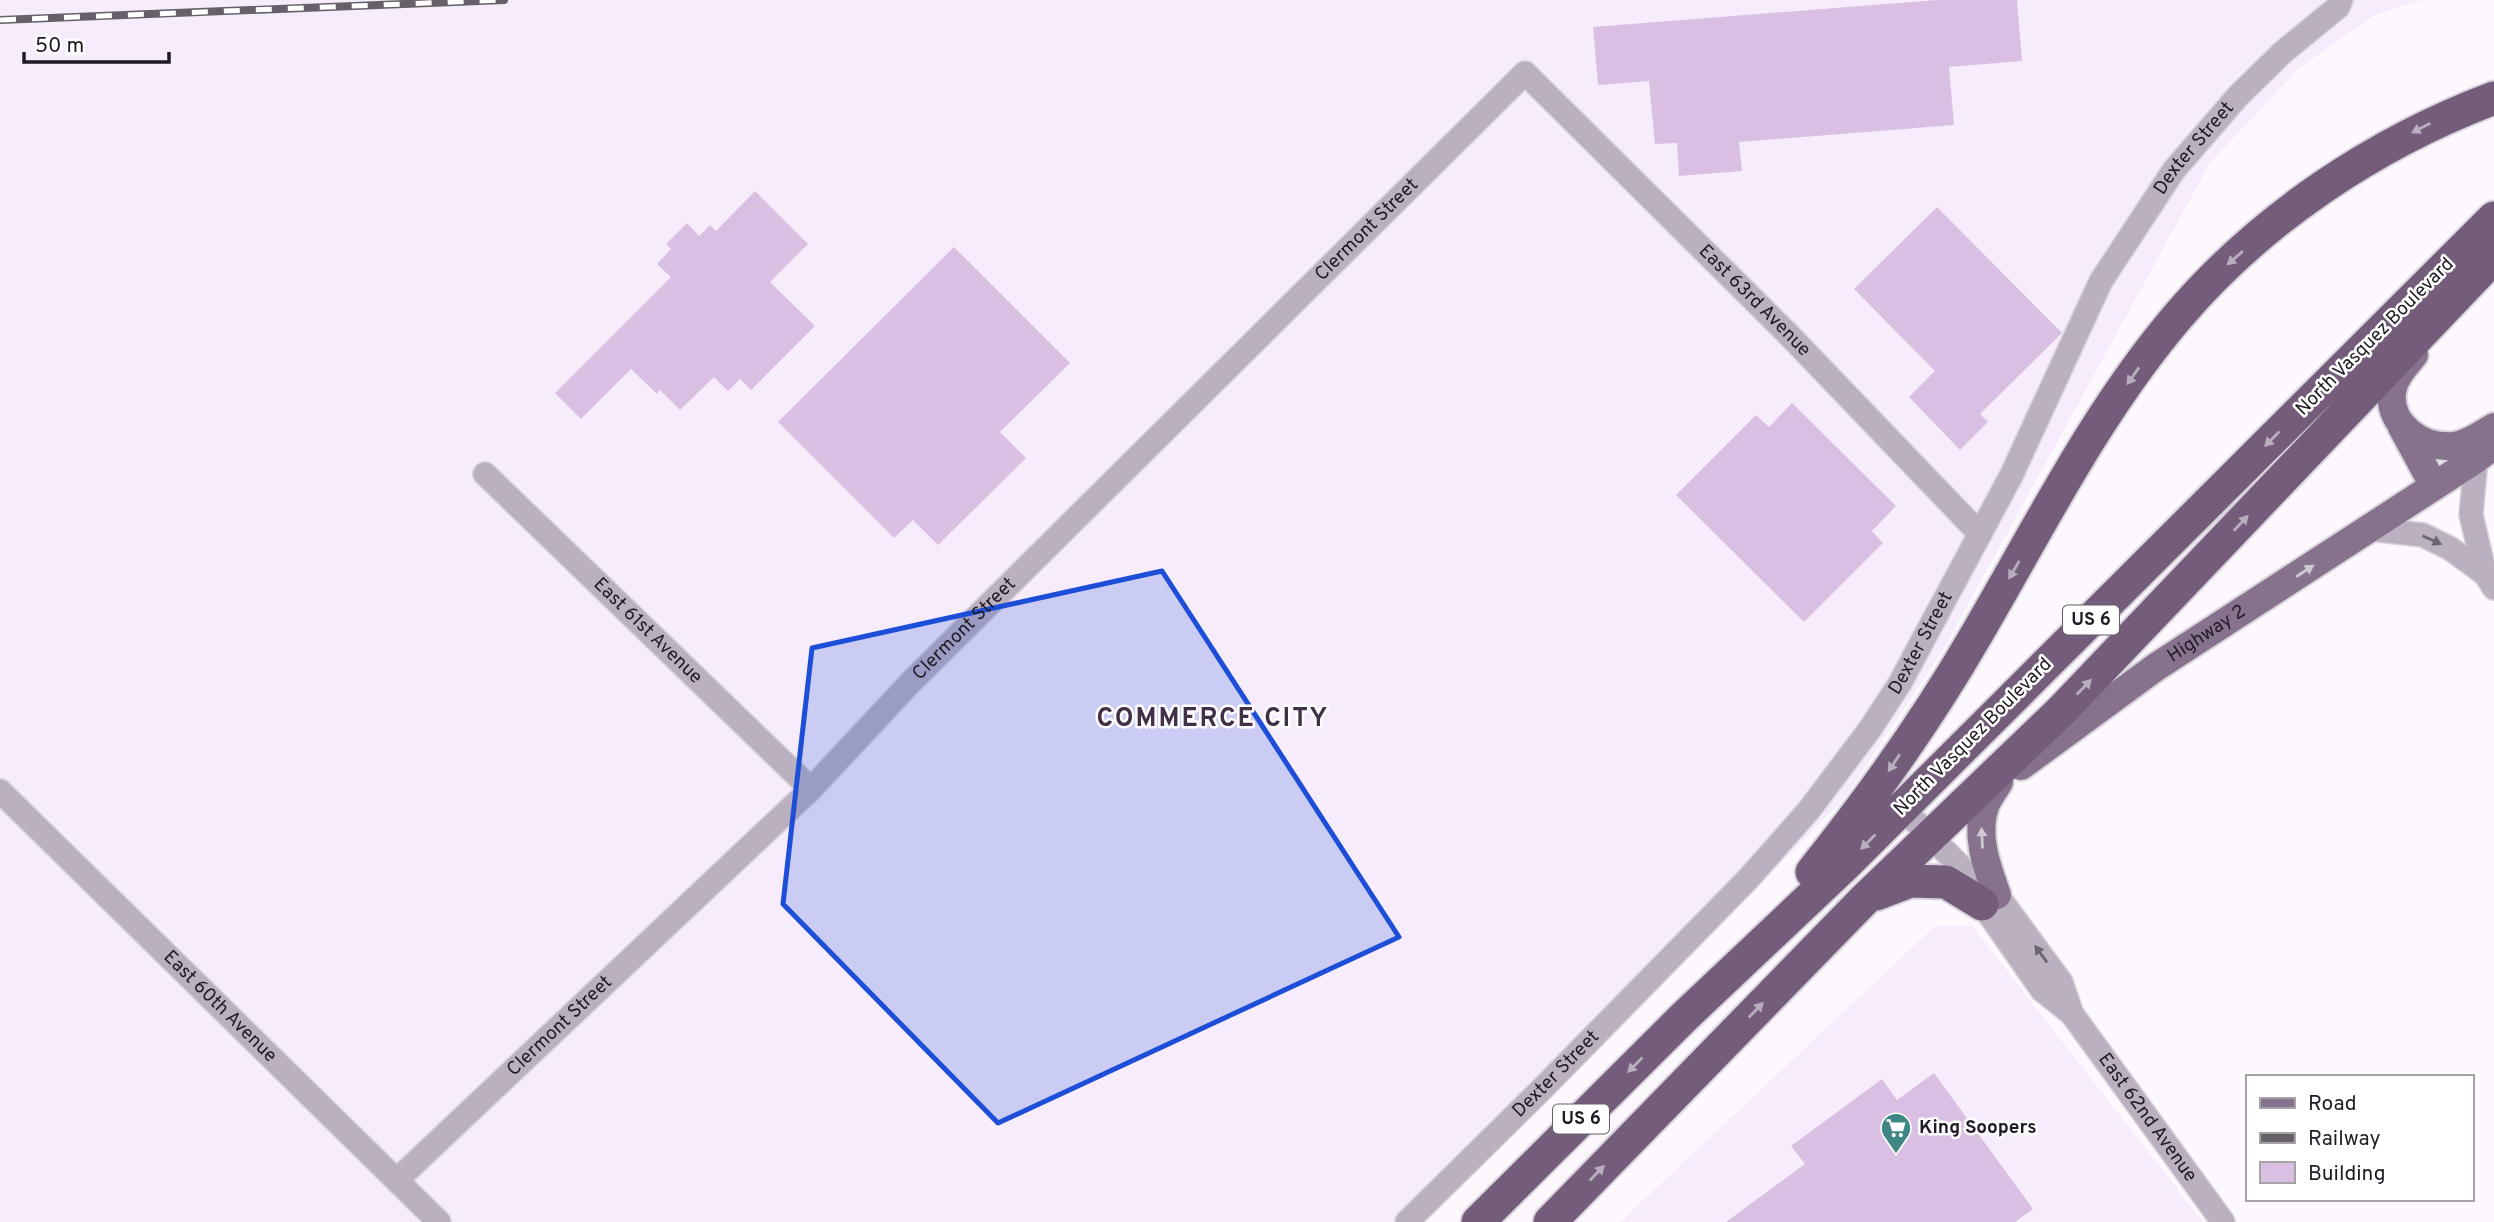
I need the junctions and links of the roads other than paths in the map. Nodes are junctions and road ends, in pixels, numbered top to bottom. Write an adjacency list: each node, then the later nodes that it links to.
1 (2341, 0): 12 (street, Dexter Street)
2 (1525, 73): 12 (street, East 63rd Avenue); 15 (street, Clermont Street)
3 (2489, 99): 20 (highway, one-way to 20)
4 (2494, 218): 20 (highway, North Vasquez Boulevard / US 6, one-way to 20)
5 (2494, 257): 6 (main road); 17 (highway, North Vasquez Boulevard / US 6, one-way to 5)
6 (2400, 424): 7 (main road); 10 (main road)
7 (2494, 427)
8 (2485, 452): 10 (main road, Highway 2); 13 (street)
9 (485, 474): 15 (street, East 61st Avenue)
10 (2434, 486): 11 (main road, Highway 2)
11 (2370, 529): 13 (street, one-way to 13); 14 (main road, Highway 2, one-way to 11)
12 (1980, 534): 23 (street, Dexter Street)
13 (2490, 581)
14 (1999, 782): 17 (main road, Highway 2); 18 (main road, one-way to 14)
15 (811, 789): 21 (street, Clermont Street)
16 (0, 791): 21 (street, East 60th Avenue)
17 (1921, 828): 18 (street, East 62nd Avenue); 19 (highway, North Vasquez Boulevard / US 6)
18 (1985, 893): 19 (highway); 26 (street, East 62nd Avenue)
19 (1864, 900): 25 (highway, North Vasquez Boulevard / US 6, one-way to 19)
20 (1684, 1017): 24 (highway, North Vasquez Boulevard / US 6, one-way to 24)
21 (397, 1180): 22 (street, East 60th Avenue)
22 (439, 1222)
23 (1407, 1222)
24 (1478, 1222)
25 (1550, 1222)
26 (2223, 1222)

